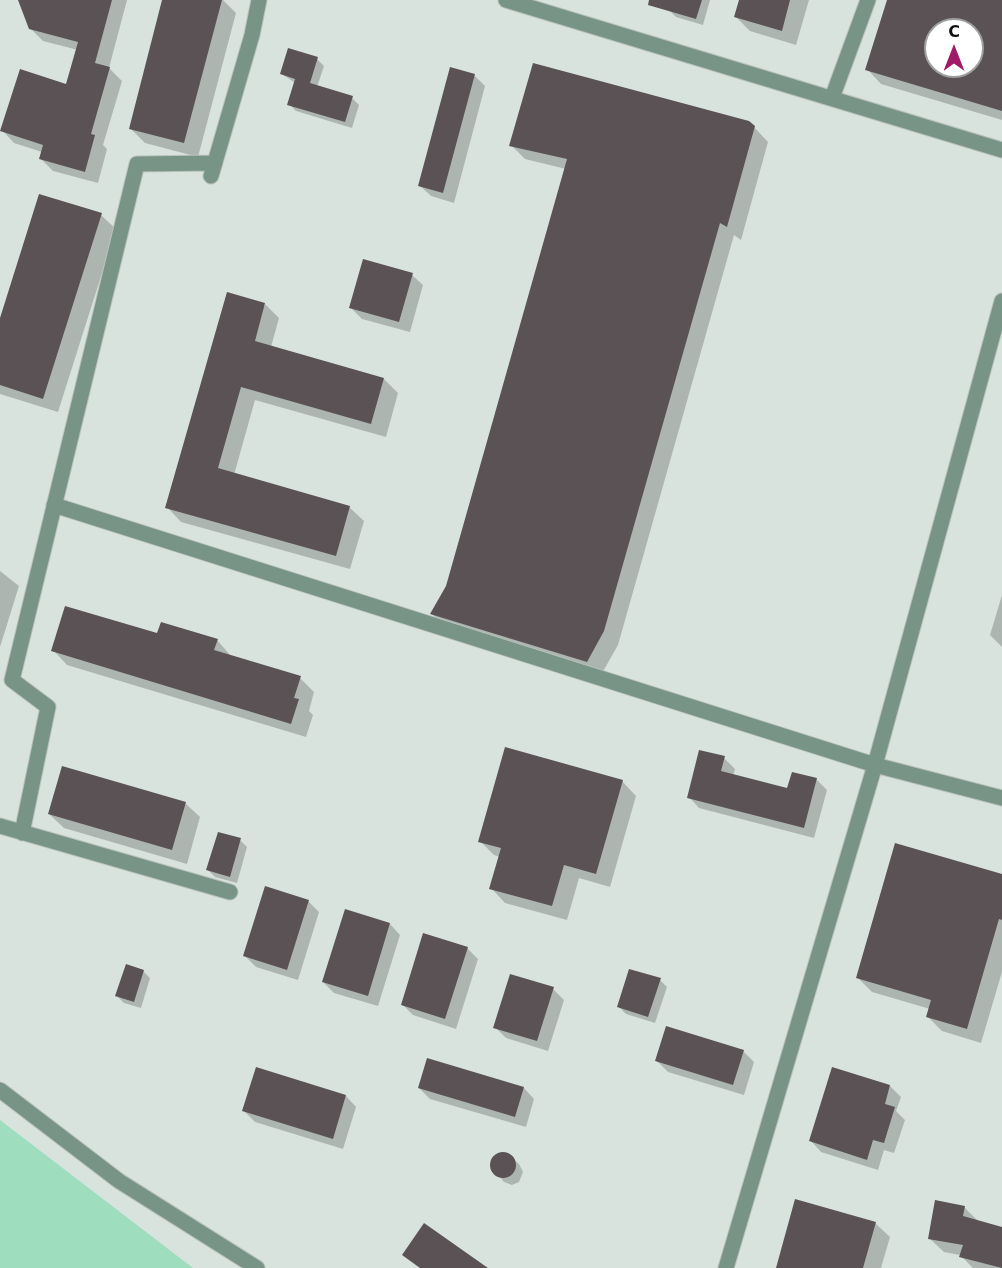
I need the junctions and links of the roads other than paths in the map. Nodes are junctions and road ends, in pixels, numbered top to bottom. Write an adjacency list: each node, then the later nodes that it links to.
1 (259, 0): 7 (street)
2 (506, 0): 4 (street)
3 (867, 0): 4 (street)
4 (832, 98): 5 (street)
5 (1002, 150)
6 (1002, 301): 8 (street)
7 (54, 505): 8 (street); 11 (street)
8 (875, 765): 9 (street); 15 (street)
9 (1002, 798)
10 (0, 826): 11 (street)
11 (22, 833): 12 (street)
12 (230, 892)
13 (0, 1090): 14 (street)
14 (257, 1268)
15 (726, 1268)

